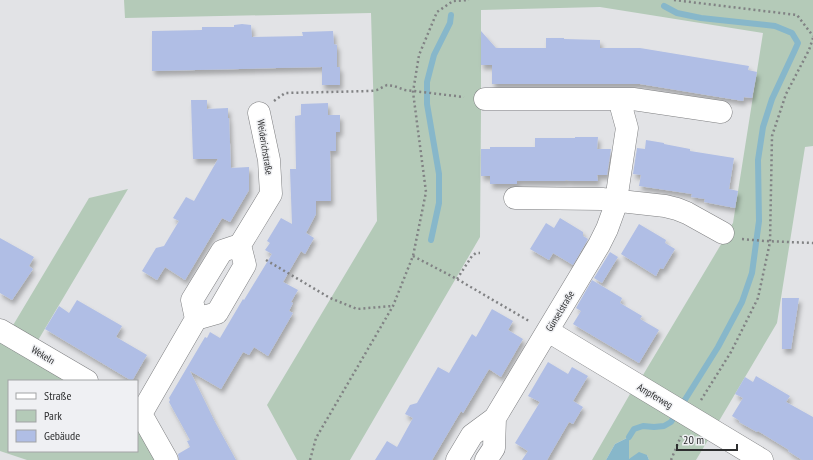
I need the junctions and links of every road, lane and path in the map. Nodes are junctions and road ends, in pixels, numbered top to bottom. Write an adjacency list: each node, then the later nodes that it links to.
1 (470, 0): 6 (path)
2 (674, 0): 3 (path)
3 (813, 37): 4 (path)
4 (809, 50): 5 (path); 15 (path)
5 (813, 51)
6 (413, 92): 7 (path); 10 (path); 19 (path)
7 (484, 99): 8 (street)
8 (619, 99): 9 (street); 12 (street, Günselstraße)
9 (721, 112)
10 (259, 113): 17 (street, Weiderichstraße)
11 (515, 198): 12 (street)
12 (616, 200): 13 (street); 23 (street, Günselstraße)
13 (723, 233)
14 (748, 240): 15 (path)
15 (770, 242): 16 (path); 26 (path)
16 (813, 243)
17 (240, 245): 21 (path); 25 (street)
18 (480, 253): 20 (path)
19 (413, 256): 20 (path); 21 (path)
20 (457, 279): 23 (path)
21 (393, 306): 29 (path)
22 (0, 330): 24 (street, Wekeln)
23 (548, 332): 26 (street, Ampferweg); 27 (street, Günselstraße)
24 (84, 380)
25 (139, 412): 28 (street)
26 (683, 413): 32 (path); 33 (street, Ampferweg)
27 (495, 418): 30 (street, Günselstraße); 31 (street, Günselstraße)
28 (167, 460)
29 (310, 460)
30 (457, 460)
31 (486, 460)
32 (672, 460)
33 (762, 460)

